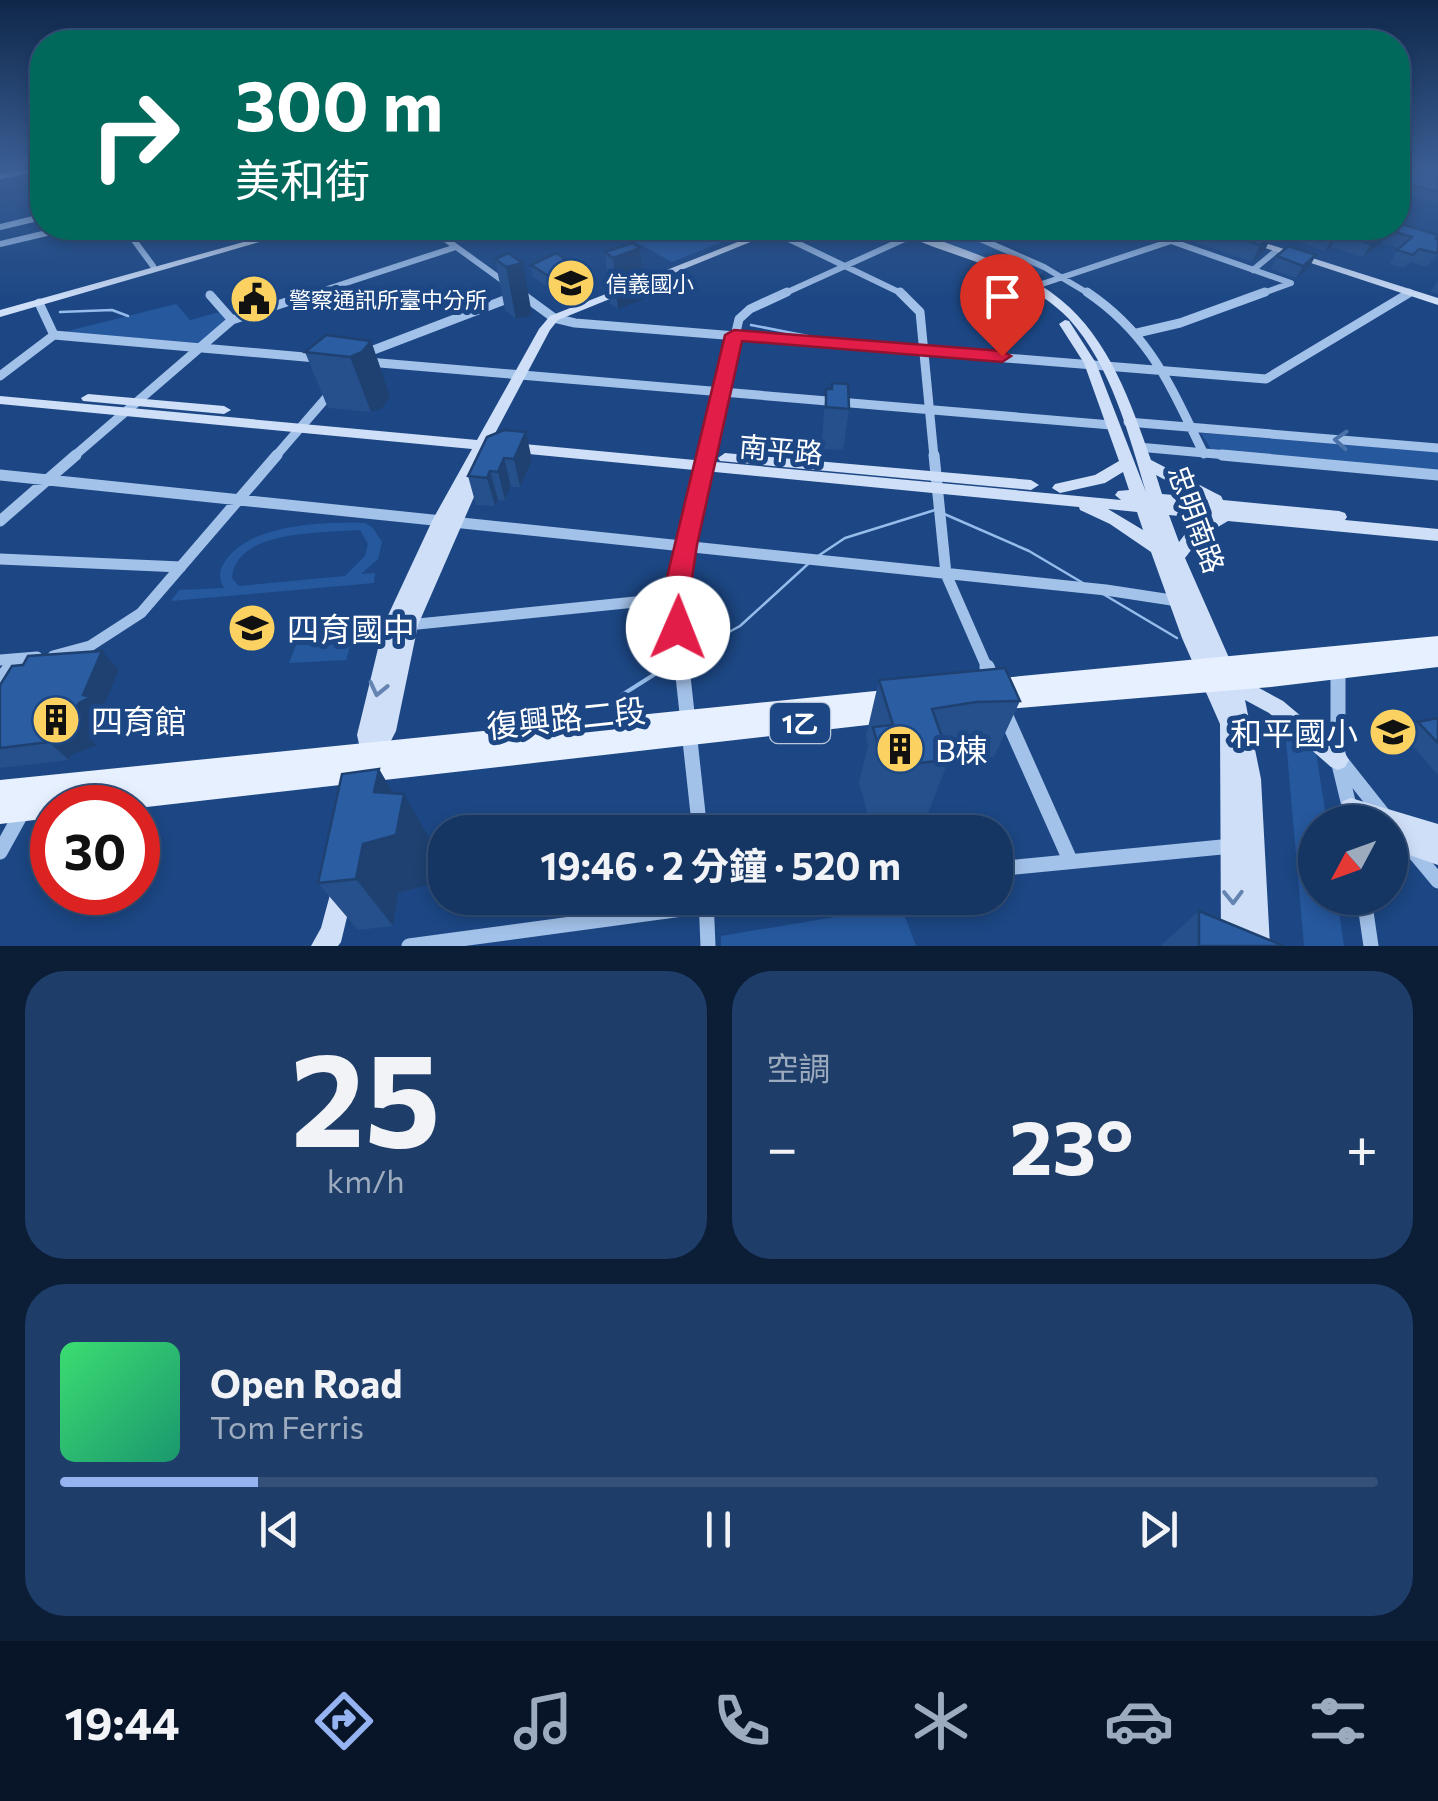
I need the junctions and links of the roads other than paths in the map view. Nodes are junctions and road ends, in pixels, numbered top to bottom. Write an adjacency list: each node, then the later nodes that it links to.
1 (30, 220): 2 (street)
2 (0, 227)
3 (30, 237): 16 (street)
4 (134, 240): 19 (street)
5 (247, 240): 19 (street)
6 (261, 240): 28 (street)
7 (446, 240): 17 (street)
8 (749, 240): 30 (street)
9 (797, 240): 20 (street)
10 (891, 240): 20 (street)
11 (921, 240): 38 (street, 忠明南路)
12 (923, 240): 23 (street, 忠明南路)
13 (984, 240): 22 (street, 忠明南路)
14 (1170, 240): 21 (street); 22 (street)
15 (1249, 240): 18 (street)
16 (0, 244)
17 (456, 247): 25 (street); 31 (street)
18 (1278, 250): 21 (street); 24 (street)
19 (153, 266): 29 (street)
20 (847, 266): 34 (street); 36 (street)
21 (1253, 270): 32 (street)
22 (1066, 276): 23 (street); 32 (street, 忠明南路)
23 (1032, 287): 38 (street, 忠明南路)
24 (1410, 293): 27 (street); 39 (street)
25 (520, 294): 30 (street); 41 (street)
26 (210, 295): 31 (street)
27 (1438, 302)
28 (38, 303): 29 (street); 33 (street)
29 (0, 311)
30 (554, 318): 34 (street); 41 (street)
31 (232, 320): 35 (street)
32 (1137, 333): 39 (street, 忠明南路)
33 (54, 335): 35 (street); 42 (street)
34 (734, 335): 36 (street); 44 (street)
35 (199, 350): 37 (street); 46 (street)
36 (924, 350): 38 (street); 47 (street)
37 (322, 358)
38 (1097, 364): 39 (street); 48 (street, 忠明南路); 50 (street, 忠明南路)
39 (1165, 372): 51 (street, 忠明南路)
40 (345, 375): 49 (street)
41 (522, 375): 44 (street); 52 (street)
42 (0, 376)
43 (0, 392): 46 (street, 南平路)
44 (722, 392): 47 (street); 56 (street)
45 (0, 400): 46 (street, 南平路)
46 (130, 407): 49 (street, 南平路); 59 (street)
47 (927, 410): 50 (street); 60 (street)
48 (1128, 422): 51 (street); 55 (street, 忠明南路)
49 (305, 423): 52 (street, 南平路); 62 (street)
50 (1110, 425): 55 (street, 忠明南路)
51 (1191, 428): 53 (street, one-way to 51); 54 (street, 忠明南路)
52 (487, 441): 56 (street, 南平路); 65 (street)
53 (1438, 448)
54 (1204, 454): 55 (street); 58 (street)
55 (1137, 457): 61 (street); 63 (street, 忠明南路); 64 (street)
56 (704, 462): 60 (street, 南平路); 69 (street)
57 (0, 474): 59 (street)
58 (1438, 475)
59 (46, 479): 62 (street); 66 (street)
60 (937, 482): 61 (street, 南平路); 74 (street)
61 (1062, 493): 63 (street, 南平路); 70 (street)
62 (236, 499): 65 (street); 73 (street)
63 (1150, 504): 64 (street, 南平路); 70 (street, 忠明南路); 71 (street, 忠明南路)
64 (1228, 512): 67 (street, 南平路); 68 (street, 南平路); 71 (street)
65 (447, 519): 69 (street); 77 (street)
66 (0, 520)
67 (1438, 525)
68 (1438, 535)
69 (684, 545): 74 (street); 75 (street)
70 (1158, 549): 76 (street, 忠明南路)
71 (1176, 558): 83 (street, 忠明南路)
72 (0, 559): 73 (street)
73 (181, 567): 81 (street)
74 (946, 574): 76 (street); 85 (street)
75 (675, 598): 77 (street); 88 (street)
76 (1178, 601): 83 (street, 忠明南路)
77 (401, 625): 90 (street)
78 (1438, 645): 83 (main road)
79 (1438, 658): 82 (main road)
80 (0, 660): 81 (street)
81 (17, 660): 84 (street)
82 (1338, 670): 83 (main road); 89 (street)
83 (1216, 674): 85 (main road); 89 (street); 100 (street, 忠明南路); 114 (street, 忠明南路)
84 (0, 681)
85 (998, 694): 86 (main road); 104 (street)
86 (959, 698)
87 (921, 702): 88 (main road, 復興路二段 / 1乙)
88 (688, 728): 90 (main road, 復興路二段 / 1乙); 95 (street)
89 (1338, 760): 93 (street); 94 (street)
90 (369, 771): 92 (main road, 復興路二段 / 1乙)
91 (0, 792): 92 (main road, 復興路二段 / 1乙)
92 (20, 802): 101 (street)
93 (1349, 805)
94 (1375, 805)
95 (698, 815)
96 (1408, 827): 97 (street)
97 (1438, 835)
98 (1408, 838): 102 (street)
99 (1408, 845): 106 (street)
100 (1232, 846): 104 (street); 113 (street, 忠明南路, one-way to 113)
101 (0, 852)
102 (1438, 853)
103 (349, 860): 110 (street)
104 (1070, 860): 105 (street)
105 (1013, 866)
106 (1438, 881)
107 (614, 915): 111 (street)
108 (707, 915): 112 (street)
109 (1366, 915): 115 (street)
110 (324, 946)
111 (409, 946)
112 (708, 946)
113 (1234, 946)
114 (1258, 946)
115 (1371, 946)

